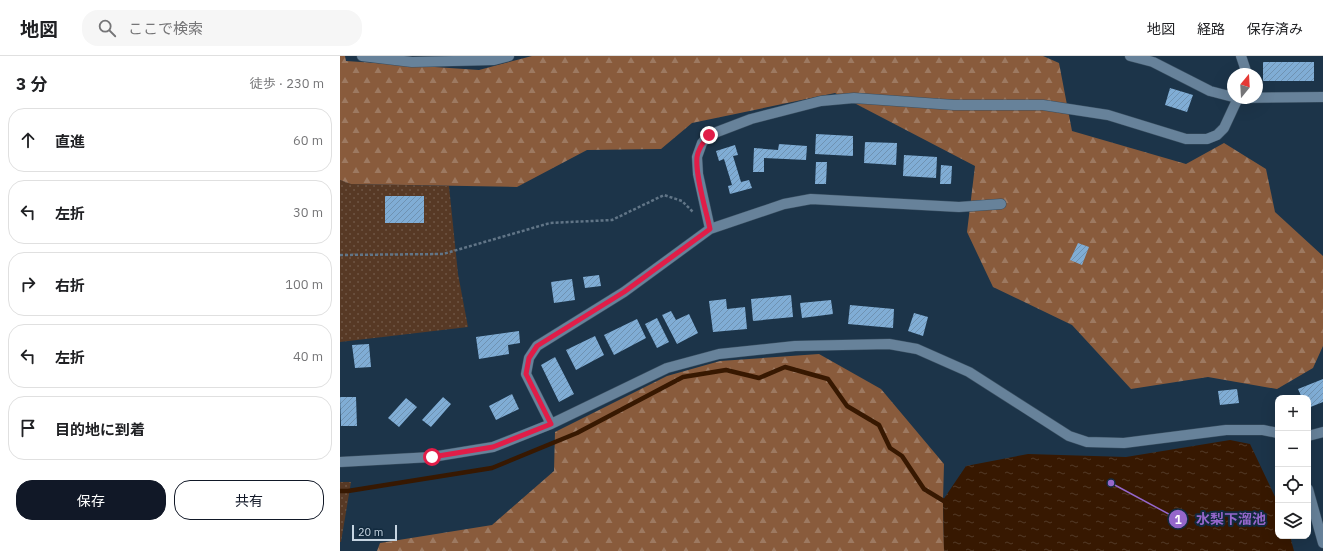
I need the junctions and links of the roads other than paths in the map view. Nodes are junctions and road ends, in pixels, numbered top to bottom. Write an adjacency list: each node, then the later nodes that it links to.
1 (362, 56): 2 (street)
2 (509, 56)
3 (1130, 56): 6 (street)
4 (1241, 56): 5 (street)
5 (1245, 68)
6 (1227, 95)
7 (1323, 97): 8 (street)
8 (1263, 98)
9 (1234, 104): 11 (street)
10 (1001, 204): 11 (street)
11 (710, 229): 12 (street)
12 (551, 424): 13 (street); 16 (street)
13 (1275, 432)
14 (1323, 432): 15 (street)
15 (1311, 435)
16 (340, 462)
17 (1311, 500): 18 (street)
18 (1323, 542)

